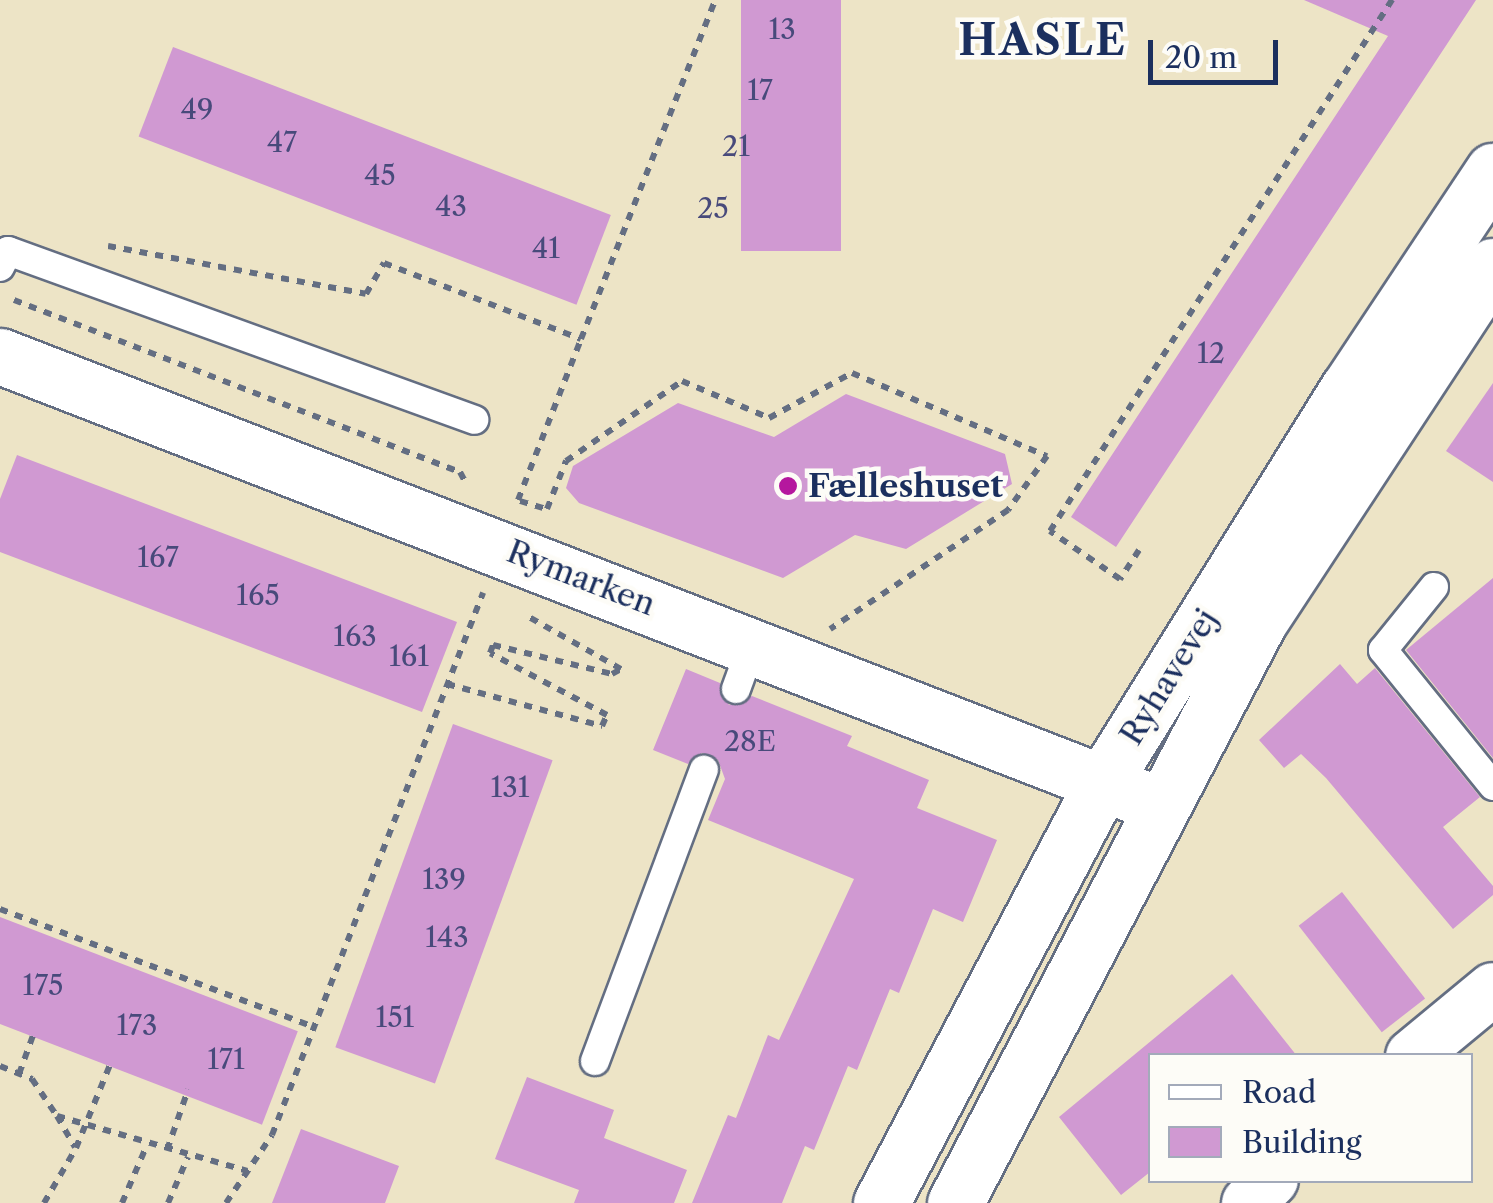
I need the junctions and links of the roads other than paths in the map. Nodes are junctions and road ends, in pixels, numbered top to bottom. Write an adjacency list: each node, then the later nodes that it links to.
1 (1493, 171): 8 (street, Ryhavevej)
2 (1493, 266): 10 (street, Ryhavevej)
3 (0, 267): 5 (lane)
4 (0, 356): 8 (street, Rymarken)
5 (474, 420)
6 (1434, 587): 9 (lane)
7 (704, 770): 13 (lane)
8 (1103, 782): 10 (street, Rymarken); 15 (street, Ryhavevej)
9 (1493, 786)
10 (1160, 805): 16 (street, Ryhavevej)
11 (1493, 990): 12 (street)
12 (1416, 1053)
13 (595, 1061)
14 (1269, 1183): 17 (street)
15 (881, 1203)
16 (955, 1203)
17 (1248, 1203)

